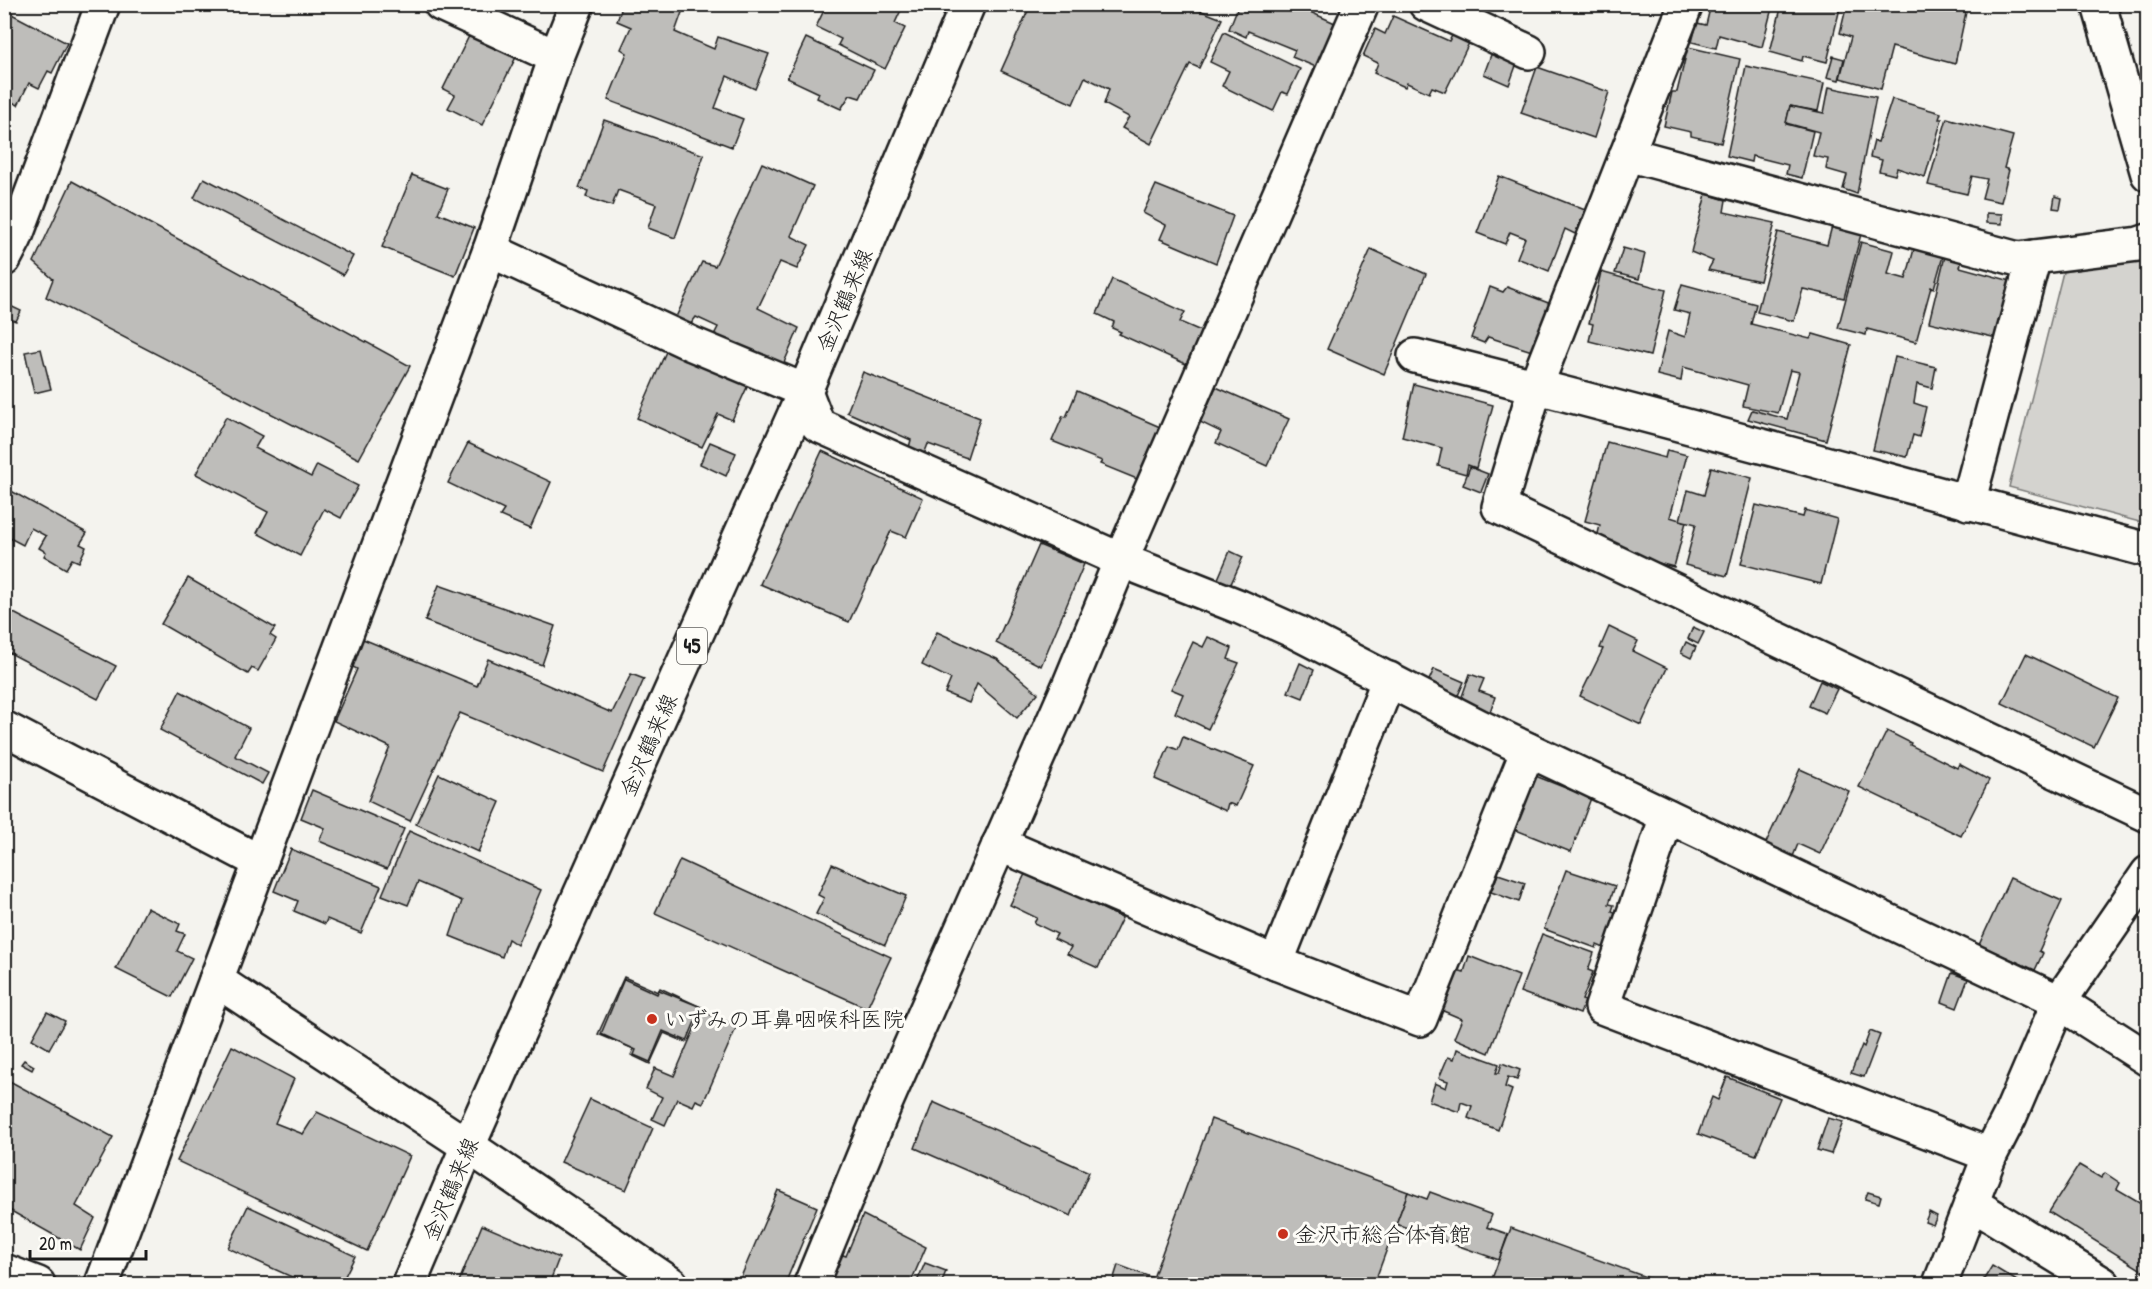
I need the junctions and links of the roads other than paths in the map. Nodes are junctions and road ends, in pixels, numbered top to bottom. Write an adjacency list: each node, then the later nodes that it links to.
1 (103, 4): 17 (street)
2 (441, 4): 11 (street)
3 (577, 4): 11 (street)
4 (968, 4): 20 (street, 金沢鶴来線 / 45)
5 (1362, 4): 23 (street)
6 (1426, 4): 10 (street)
7 (1686, 4): 12 (street)
8 (2080, 4): 9 (street)
9 (2100, 5): 13 (street)
10 (1529, 52)
11 (556, 57): 15 (street)
12 (1627, 154): 16 (street); 19 (street)
13 (2148, 174)
14 (2148, 241): 16 (street)
15 (490, 250): 20 (street); 30 (street)
16 (2034, 257): 21 (street)
17 (4, 260)
18 (1415, 356): 19 (street)
19 (1536, 385): 21 (street); 27 (street)
20 (805, 392): 23 (street); 36 (street, 金沢鶴来線 / 45)
21 (1968, 503): 22 (street)
22 (2148, 549)
23 (1121, 560): 24 (street); 29 (street)
24 (1389, 679): 26 (street); 32 (street)
25 (4, 728): 30 (street)
26 (1528, 750): 28 (street); 32 (street)
27 (2148, 815)
28 (1667, 816): 34 (street); 37 (street)
29 (999, 844): 32 (street); 44 (street)
30 (260, 862): 33 (street)
31 (2148, 873): 34 (street)
32 (1276, 963)
33 (216, 980): 36 (street); 41 (street)
34 (2059, 1002): 35 (street); 37 (street)
35 (2148, 1059)
36 (468, 1146): 42 (street, 金沢鶴来線 / 45); 43 (street)
37 (1990, 1155): 38 (street)
38 (1971, 1203): 45 (street); 46 (street)
39 (4, 1271): 40 (street)
40 (38, 1284)
41 (102, 1284)
42 (408, 1284)
43 (671, 1284)
44 (811, 1284)
45 (1940, 1284)
46 (2103, 1284)

